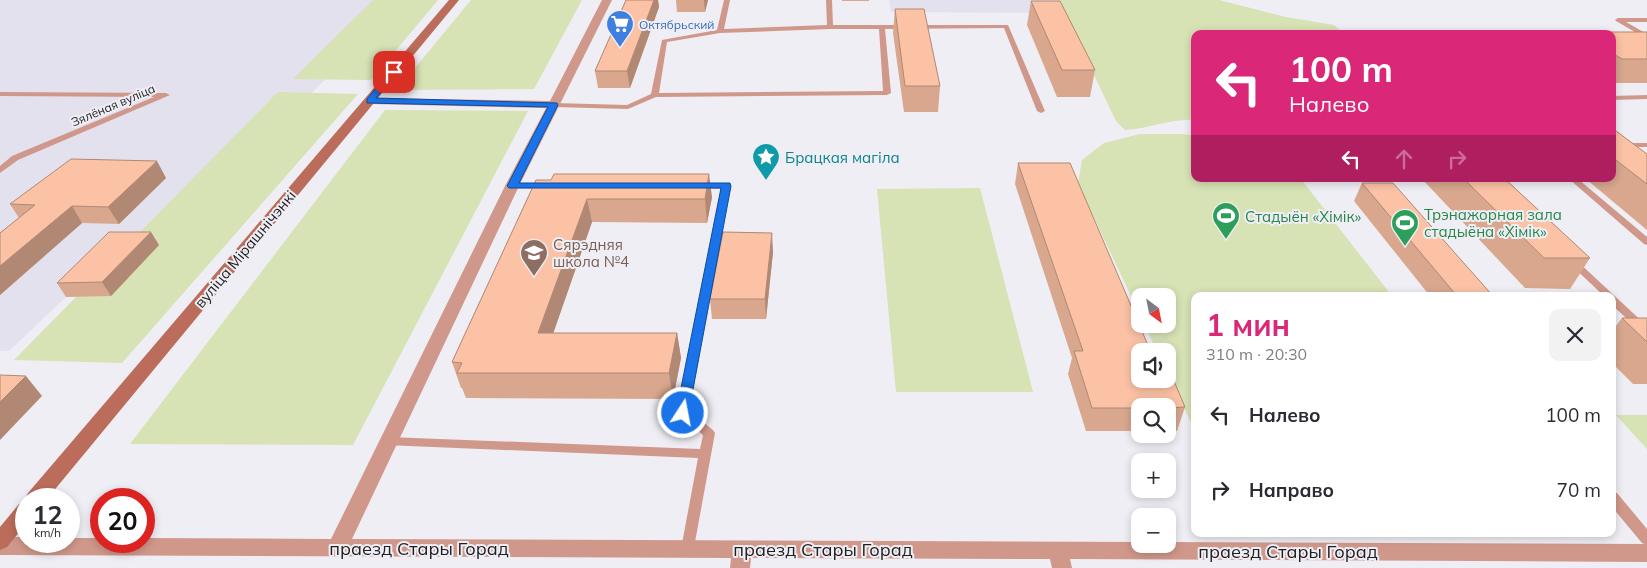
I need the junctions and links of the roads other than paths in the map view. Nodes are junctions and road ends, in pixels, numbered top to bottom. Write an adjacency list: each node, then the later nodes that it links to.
1 (454, 0): 14 (street, вуліца Мірашнічэнкі)
2 (607, 0): 15 (street)
3 (727, 0): 8 (lane)
4 (829, 0): 7 (lane)
5 (1647, 20): 9 (lane)
6 (882, 26): 7 (lane); 11 (lane); 16 (lane)
7 (830, 27): 8 (lane)
8 (720, 31): 11 (lane)
9 (1647, 37)
10 (0, 94): 19 (lane, Зялёная вуліца)
11 (655, 95): 15 (lane)
12 (1616, 97): 13 (lane)
13 (1647, 98)
14 (370, 101): 15 (street); 32 (street, вуліца Мірашнічэнкі)
15 (554, 105): 21 (street)
16 (1040, 110)
17 (1616, 145): 18 (lane)
18 (1647, 145)
19 (0, 170)
20 (1577, 182): 24 (lane)
21 (512, 186): 22 (lane); 30 (street)
22 (561, 186)
23 (687, 186): 31 (lane)
24 (1647, 242)
25 (1568, 257): 26 (lane)
26 (1606, 292)
27 (1616, 303): 29 (lane)
28 (1628, 328): 29 (lane)
29 (1645, 328)
30 (389, 442): 31 (lane); 38 (street)
31 (706, 454): 39 (lane)
32 (45, 488)
33 (1616, 502): 35 (lane)
34 (15, 523): 36 (street)
35 (1647, 539)
36 (0, 541)
37 (0, 546): 38 (street, праезд Стары Горад)
38 (337, 548): 39 (street, праезд Стары Горад)
39 (688, 549): 41 (street, праезд Стары Горад)
40 (1647, 553): 42 (street, праезд Стары Горад)
41 (741, 558): 42 (street, праезд Стары Горад)
42 (1060, 559)

